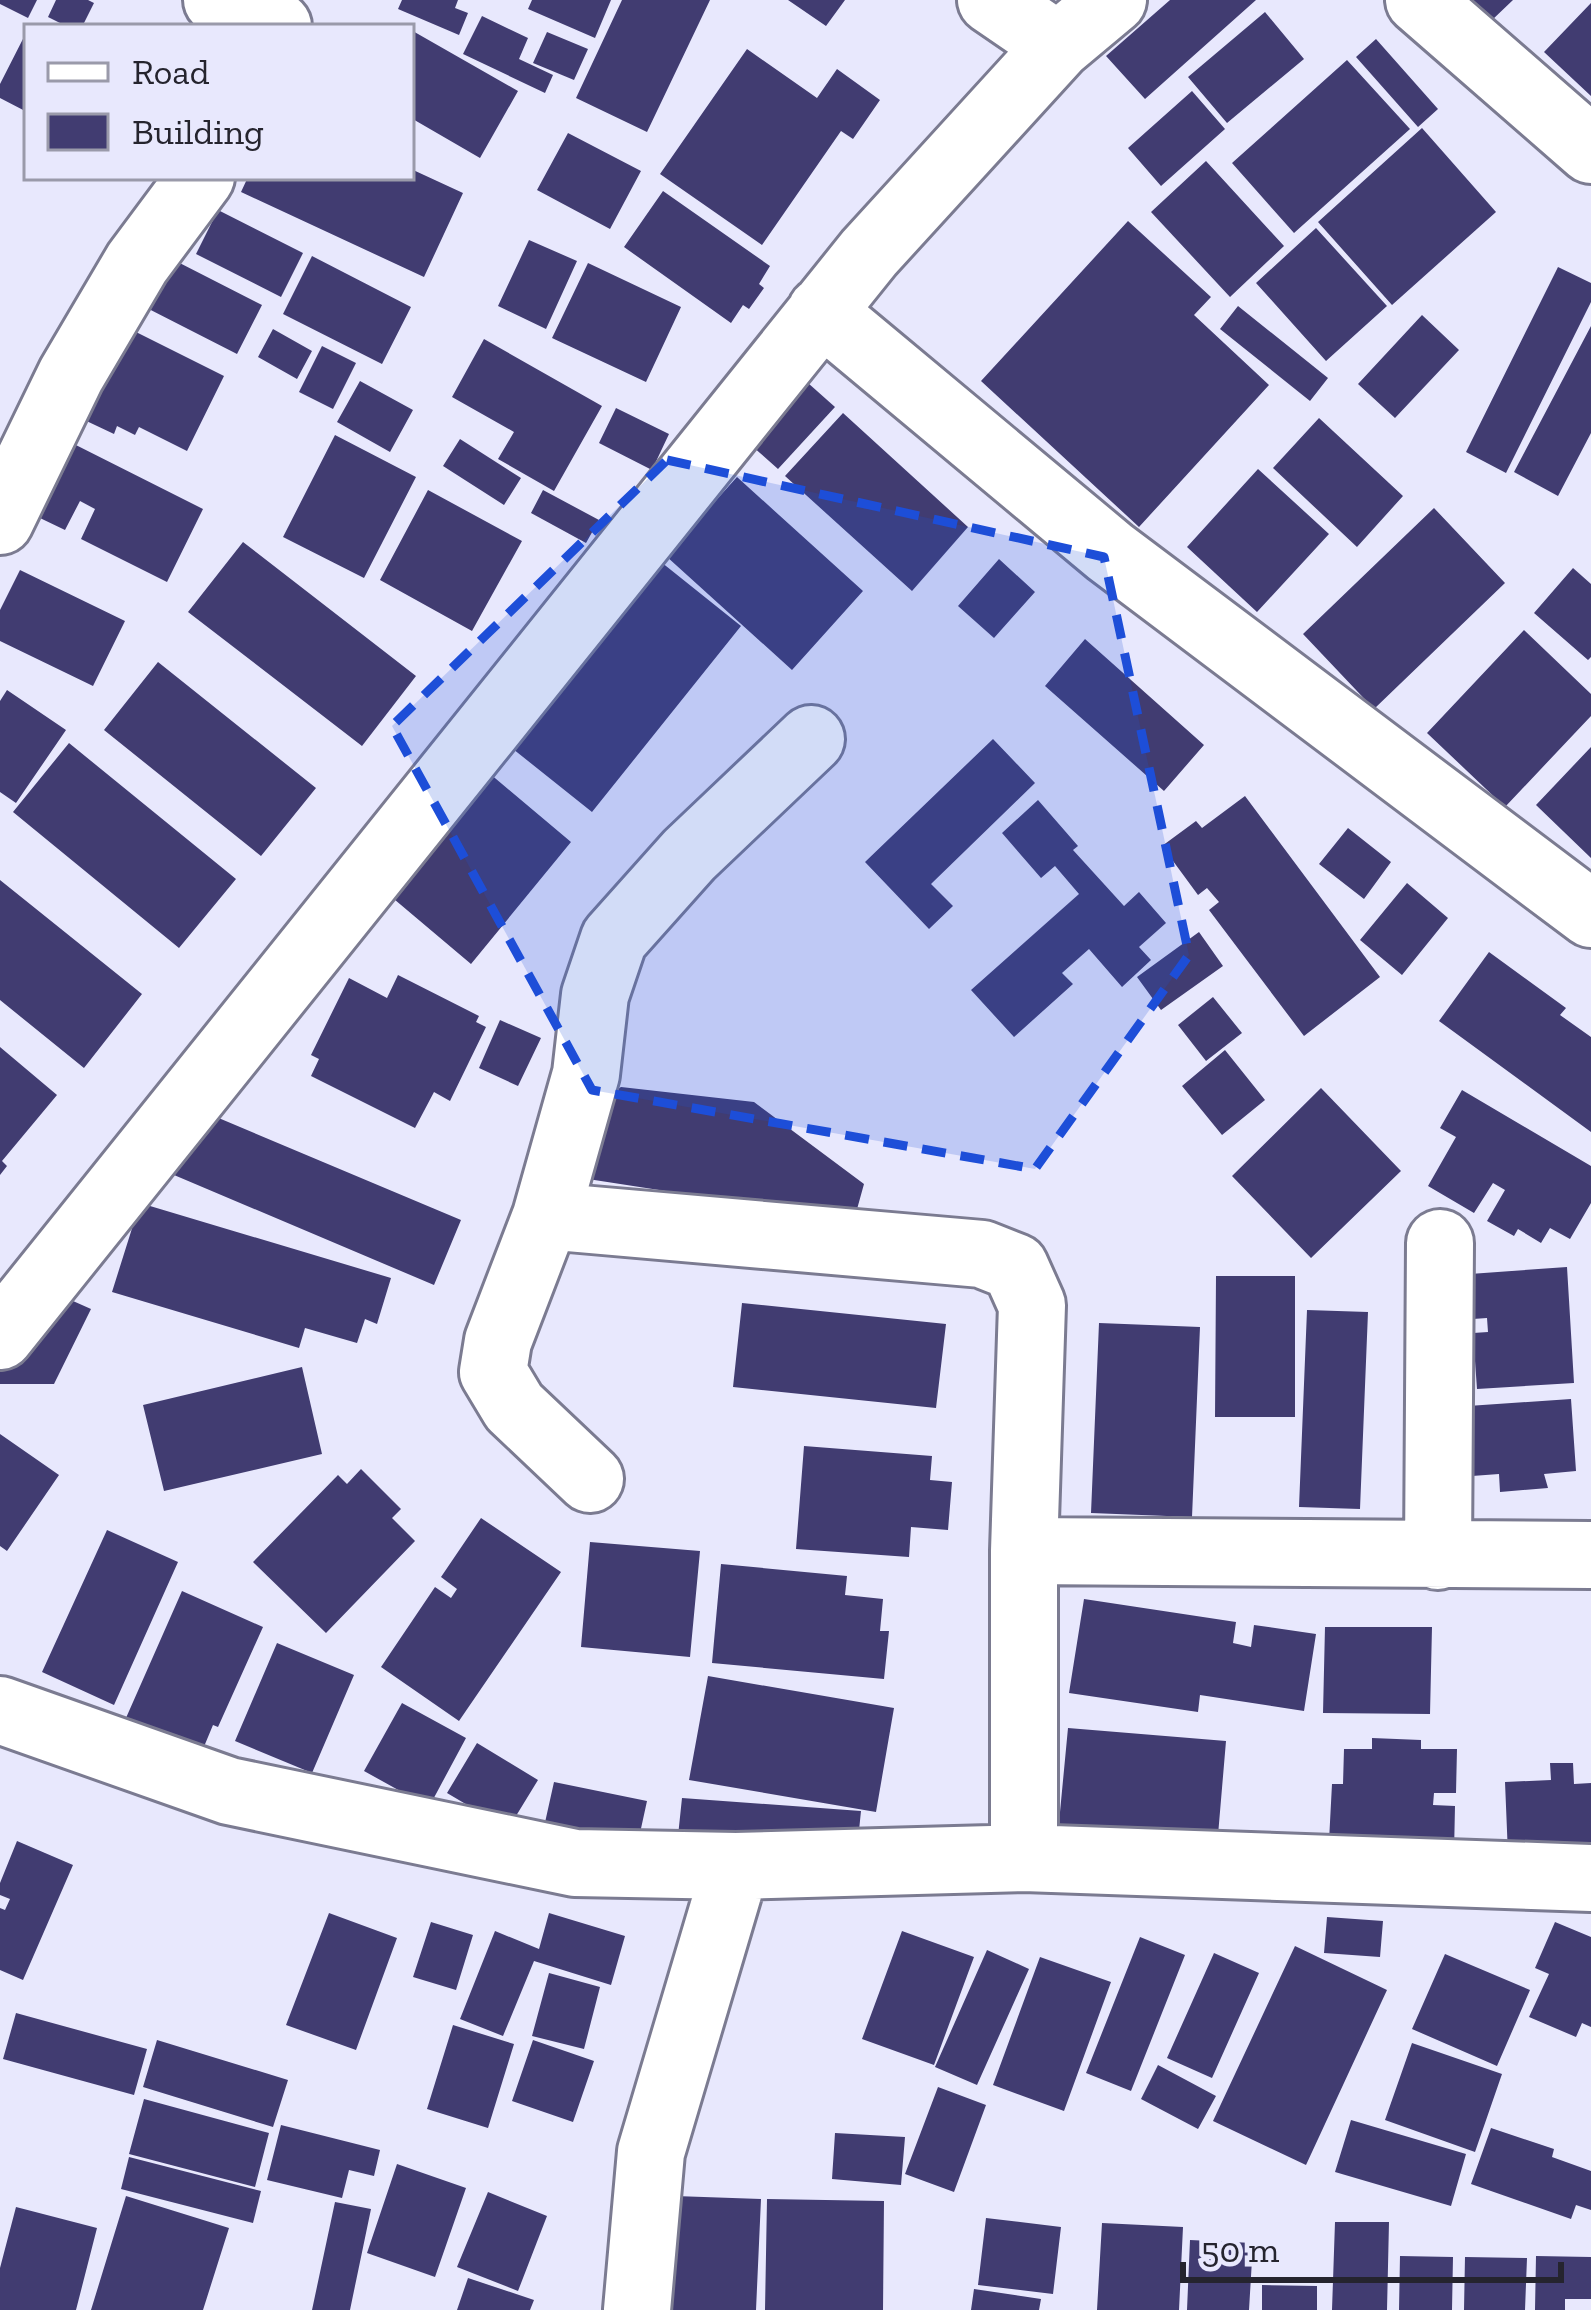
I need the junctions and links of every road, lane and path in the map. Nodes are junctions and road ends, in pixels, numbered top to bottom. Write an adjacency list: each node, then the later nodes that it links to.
1 (217, 0): 5 (street)
2 (991, 0): 6 (street)
3 (1113, 0): 6 (street)
4 (1419, 0): 7 (street)
5 (271, 24)
6 (1058, 46): 9 (street)
7 (1591, 150)
8 (199, 180): 10 (street)
9 (820, 311): 12 (street); 15 (street)
10 (0, 521)
11 (811, 740): 13 (street)
12 (1591, 914)
13 (546, 1216): 16 (street); 17 (street)
14 (1440, 1243): 19 (street)
15 (0, 1336)
16 (590, 1479)
17 (1024, 1551): 19 (street); 21 (street)
18 (1591, 1555): 19 (street)
19 (1438, 1556)
20 (0, 1710): 22 (street)
21 (1024, 1858): 22 (street); 23 (street)
22 (736, 1866): 24 (street)
23 (1591, 1878)
24 (637, 2310)

